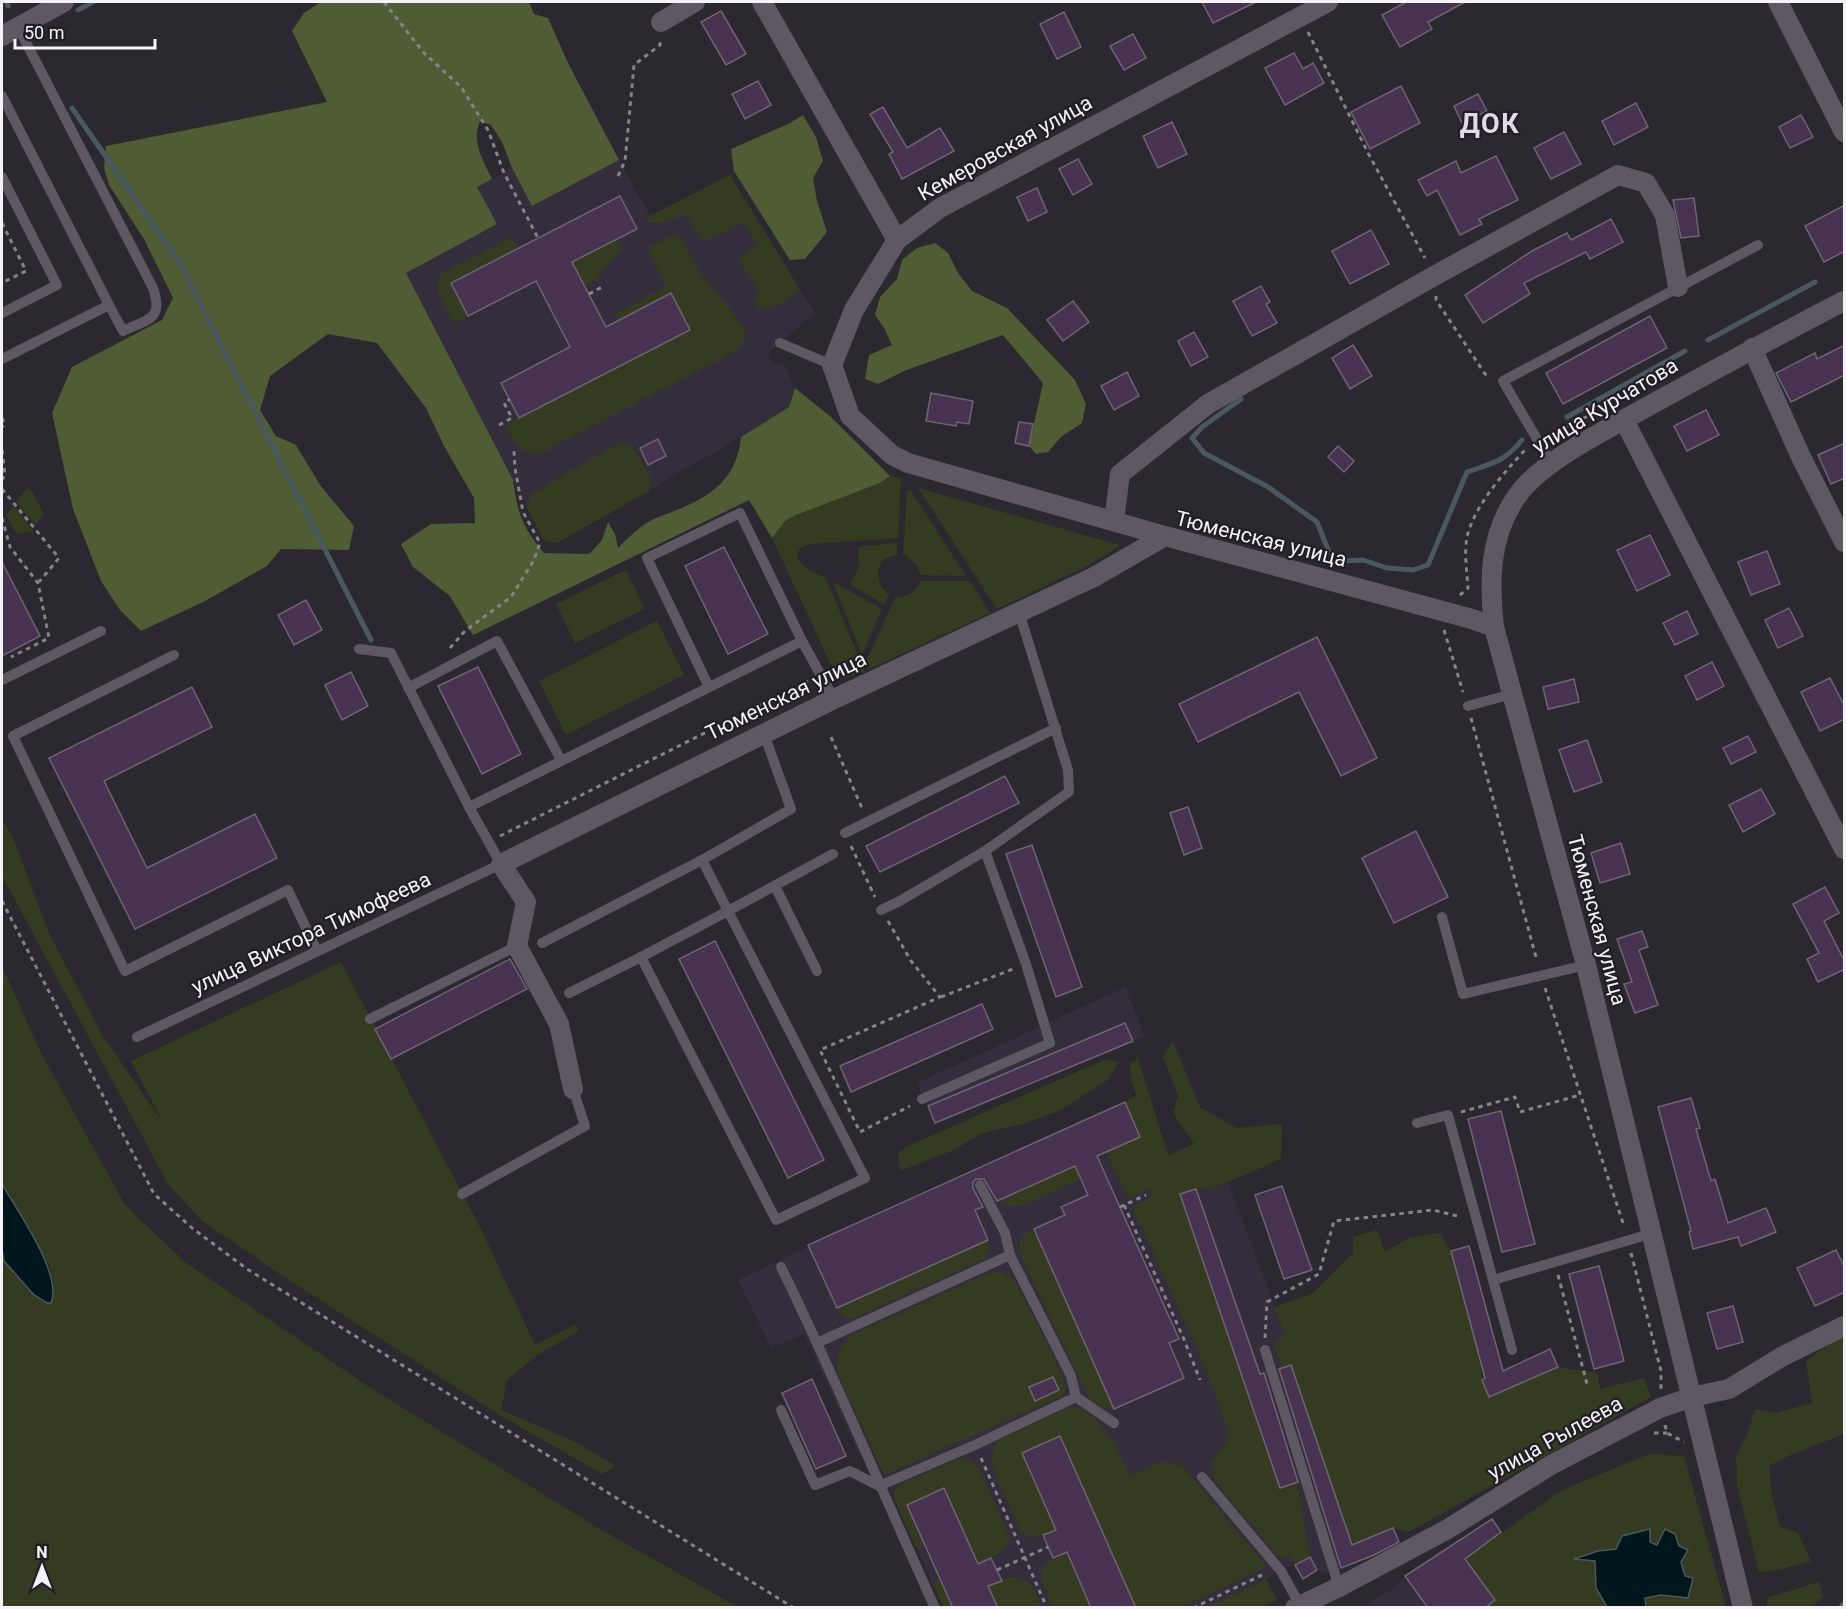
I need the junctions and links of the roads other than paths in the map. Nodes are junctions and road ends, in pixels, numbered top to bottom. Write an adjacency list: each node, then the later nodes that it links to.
1 (64, 2): 7 (street)
2 (695, 2): 6 (street)
3 (762, 2): 11 (street)
4 (1328, 2): 11 (street, Кемеровская улица)
5 (1778, 2): 9 (street)
6 (661, 22)
7 (10, 31): 15 (lane)
8 (2, 96): 15 (lane)
9 (1845, 132)
10 (2, 177): 16 (lane)
11 (897, 240): 20 (street, Кемеровская улица)
12 (1758, 245): 13 (lane)
13 (1678, 287): 22 (lane); 23 (street)
14 (1845, 301): 18 (street, улица Курчатова)
15 (109, 305): 19 (lane)
16 (2, 313)
17 (780, 343): 20 (lane)
18 (1752, 348): 21 (street, улица Курчатова); 25 (street)
19 (2, 359)
20 (832, 365): 23 (street)
21 (1624, 420): 22 (street, улица Курчатова); 43 (street)
22 (1551, 463): 27 (street, улица Курчатова)
23 (1114, 521): 24 (street)
24 (1165, 536): 26 (street, Тюменская улица); 27 (street, Тюменская улица)
25 (1845, 542)
26 (1019, 612): 36 (street, Тюменская улица); 38 (lane)
27 (1494, 627): 35 (street, Тюменская улица)
28 (101, 631): 32 (lane)
29 (802, 641): 33 (lane); 33 (lane); 36 (lane)
30 (359, 649): 34 (lane)
31 (174, 656): 54 (lane)
32 (2, 680)
33 (710, 687): 40 (lane)
34 (408, 688): 40 (lane); 41 (lane)
35 (1512, 694): 37 (lane); 56 (street, Тюменская улица)
36 (834, 699): 39 (street, Тюменская улица)
37 (1468, 706)
38 (1056, 728): 42 (lane); 44 (lane)
39 (764, 734): 46 (lane); 47 (street, Тюменская улица)
40 (561, 760): 41 (lane)
41 (469, 807): 47 (lane)
42 (845, 833)
43 (1845, 849)
44 (985, 851): 49 (lane); 62 (lane)
45 (833, 854): 48 (lane)
46 (702, 860): 50 (lane); 52 (lane)
47 (501, 864): 53 (street); 54 (lane, улица Виктора Тимофеева)
48 (775, 886): 50 (lane); 57 (lane)
49 (881, 910)
50 (728, 911): 55 (lane); 55 (lane)
51 (1442, 917): 56 (lane)
52 (542, 943)
53 (517, 946): 59 (lane); 61 (street)
54 (317, 951): 60 (lane, улица Виктора Тимофеева)
55 (641, 957): 58 (lane)
56 (1586, 965): 66 (street, Тюменская улица)
57 (817, 971)
58 (568, 993)
59 (370, 1019)
60 (137, 1037)
61 (573, 1089): 65 (lane)
62 (922, 1099)
63 (1417, 1123): 69 (lane)
64 (980, 1185): 67 (lane)
65 (462, 1194)
66 (1650, 1234): 69 (lane); 75 (street, Тюменская улица)
67 (1010, 1256): 71 (lane); 74 (lane)
68 (781, 1267): 71 (lane)
69 (1493, 1280): 73 (lane)
70 (1845, 1326): 75 (street, улица Рылеева)
71 (817, 1343): 79 (lane)
72 (1265, 1350): 80 (lane)
73 (1512, 1350)
74 (1076, 1397): 77 (lane); 79 (lane)
75 (1692, 1397): 80 (street, улица Рылеева); 83 (street, Тюменская улица)
76 (781, 1410): 79 (lane)
77 (1114, 1424)
78 (1202, 1477): 81 (lane)
79 (879, 1486): 82 (lane)
80 (1330, 1594): 81 (street, улица Рылеева)
81 (1297, 1606)
82 (935, 1608)
83 (1743, 1608)

